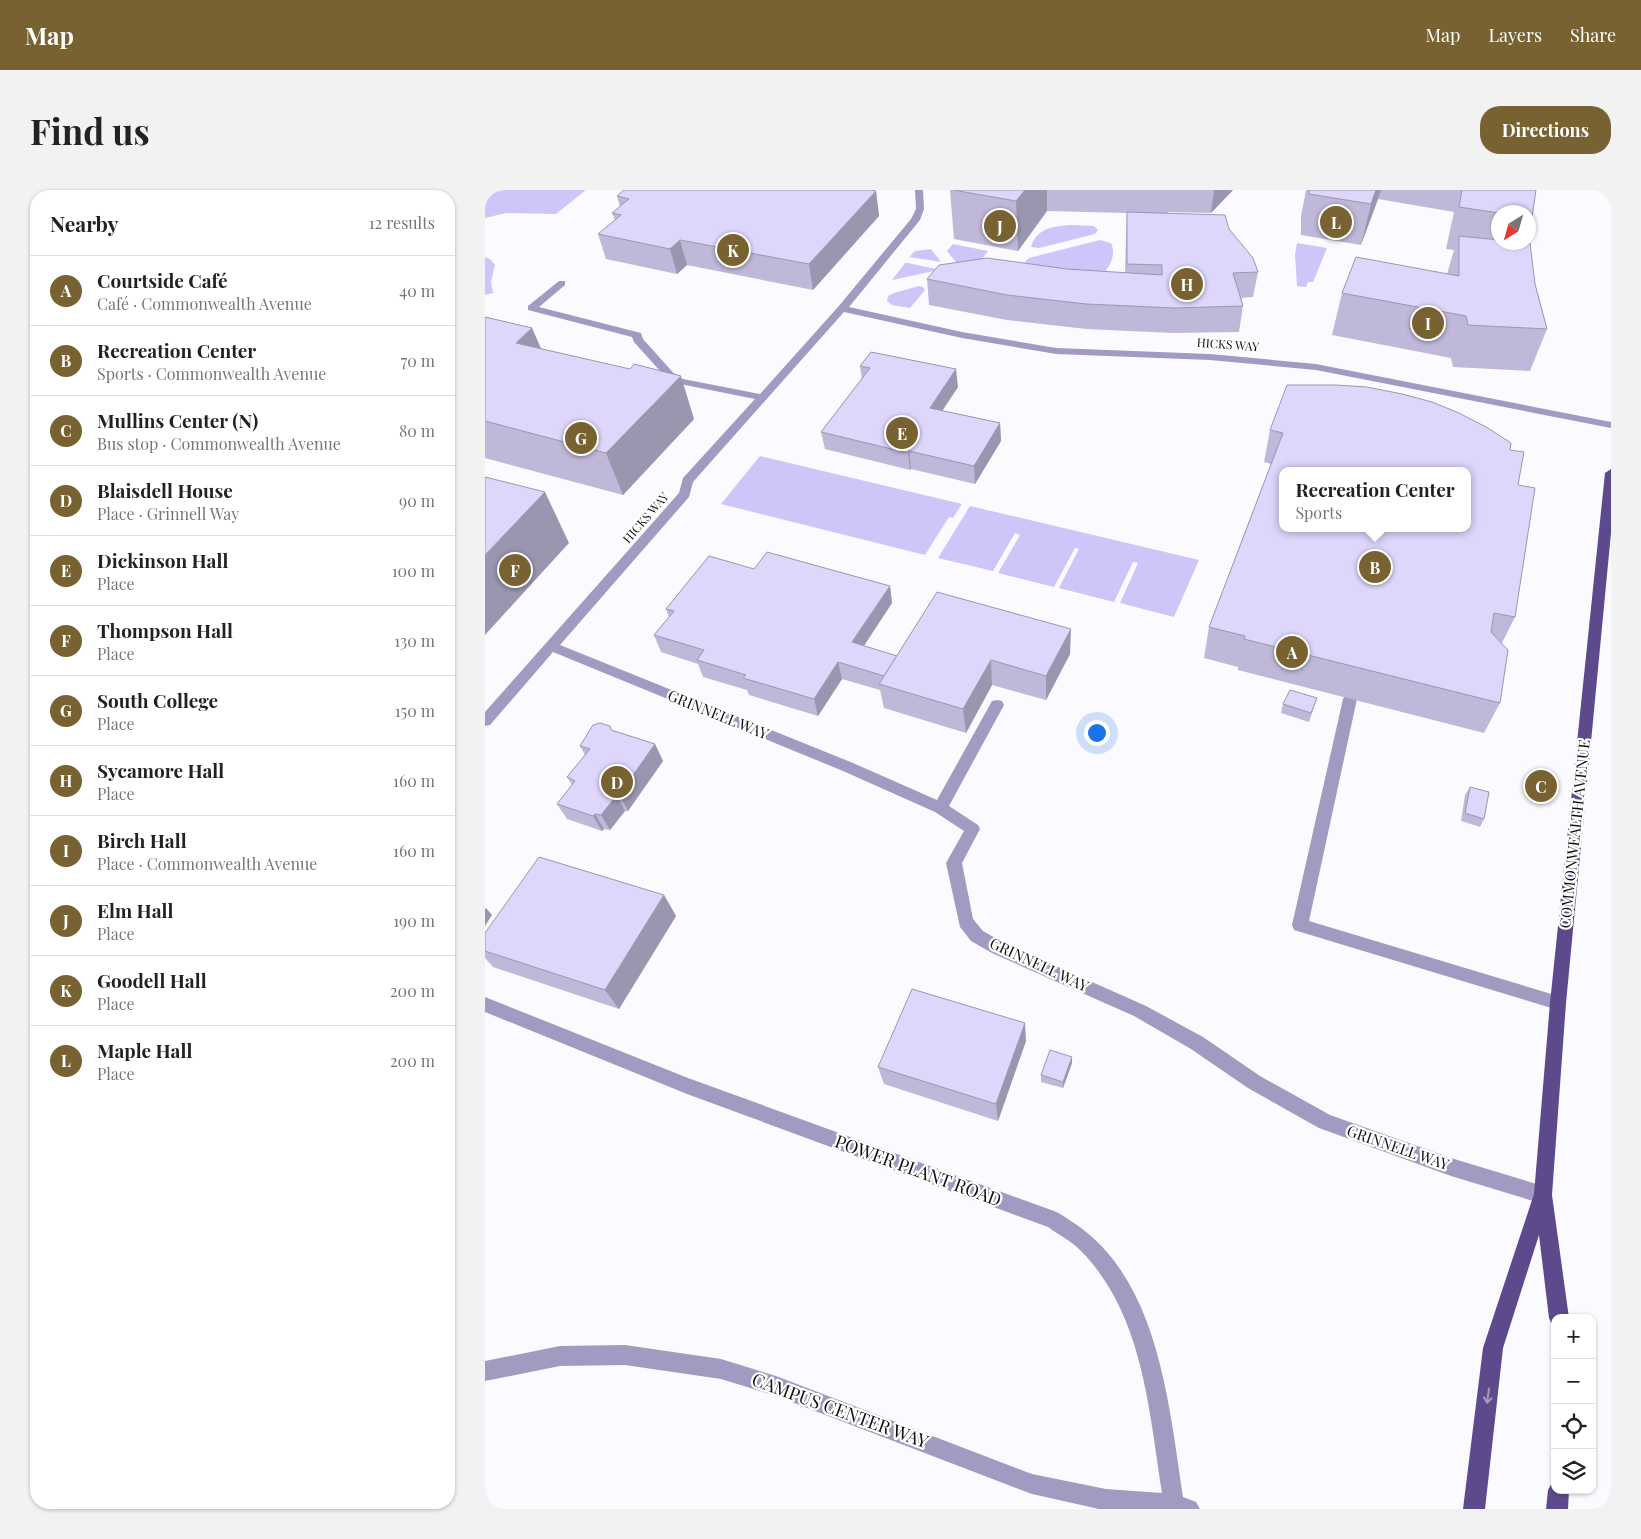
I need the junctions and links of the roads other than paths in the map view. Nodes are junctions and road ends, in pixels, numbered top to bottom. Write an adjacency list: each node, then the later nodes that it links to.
1 (922, 192): 3 (street, HICKS WAY)
2 (561, 283): 4 (street)
3 (842, 309): 4 (street, HICKS WAY); 5 (street, HICKS WAY)
4 (761, 397): 7 (street, HICKS WAY)
5 (1611, 425)
6 (1611, 473): 12 (main road, COMMONWEALTH AVENUE)
7 (551, 646): 10 (street, HICKS WAY); 11 (street, GRINNELL WAY)
8 (1350, 699): 12 (street)
9 (997, 705): 11 (street)
10 (485, 721)
11 (940, 808): 14 (street, GRINNELL WAY)
12 (1558, 1003): 14 (main road, COMMONWEALTH AVENUE)
13 (485, 1004): 18 (street, POWER PLANT ROAD)
14 (1543, 1195): 15 (main road, COMMONWEALTH AVENUE); 19 (main road, COMMONWEALTH AVENUE, one-way to 19)
15 (1558, 1314)
16 (485, 1371): 18 (street, CAMPUS CENTER WAY)
17 (1559, 1494): 20 (main road)
18 (1181, 1506)
19 (1474, 1509)
20 (1557, 1509)

